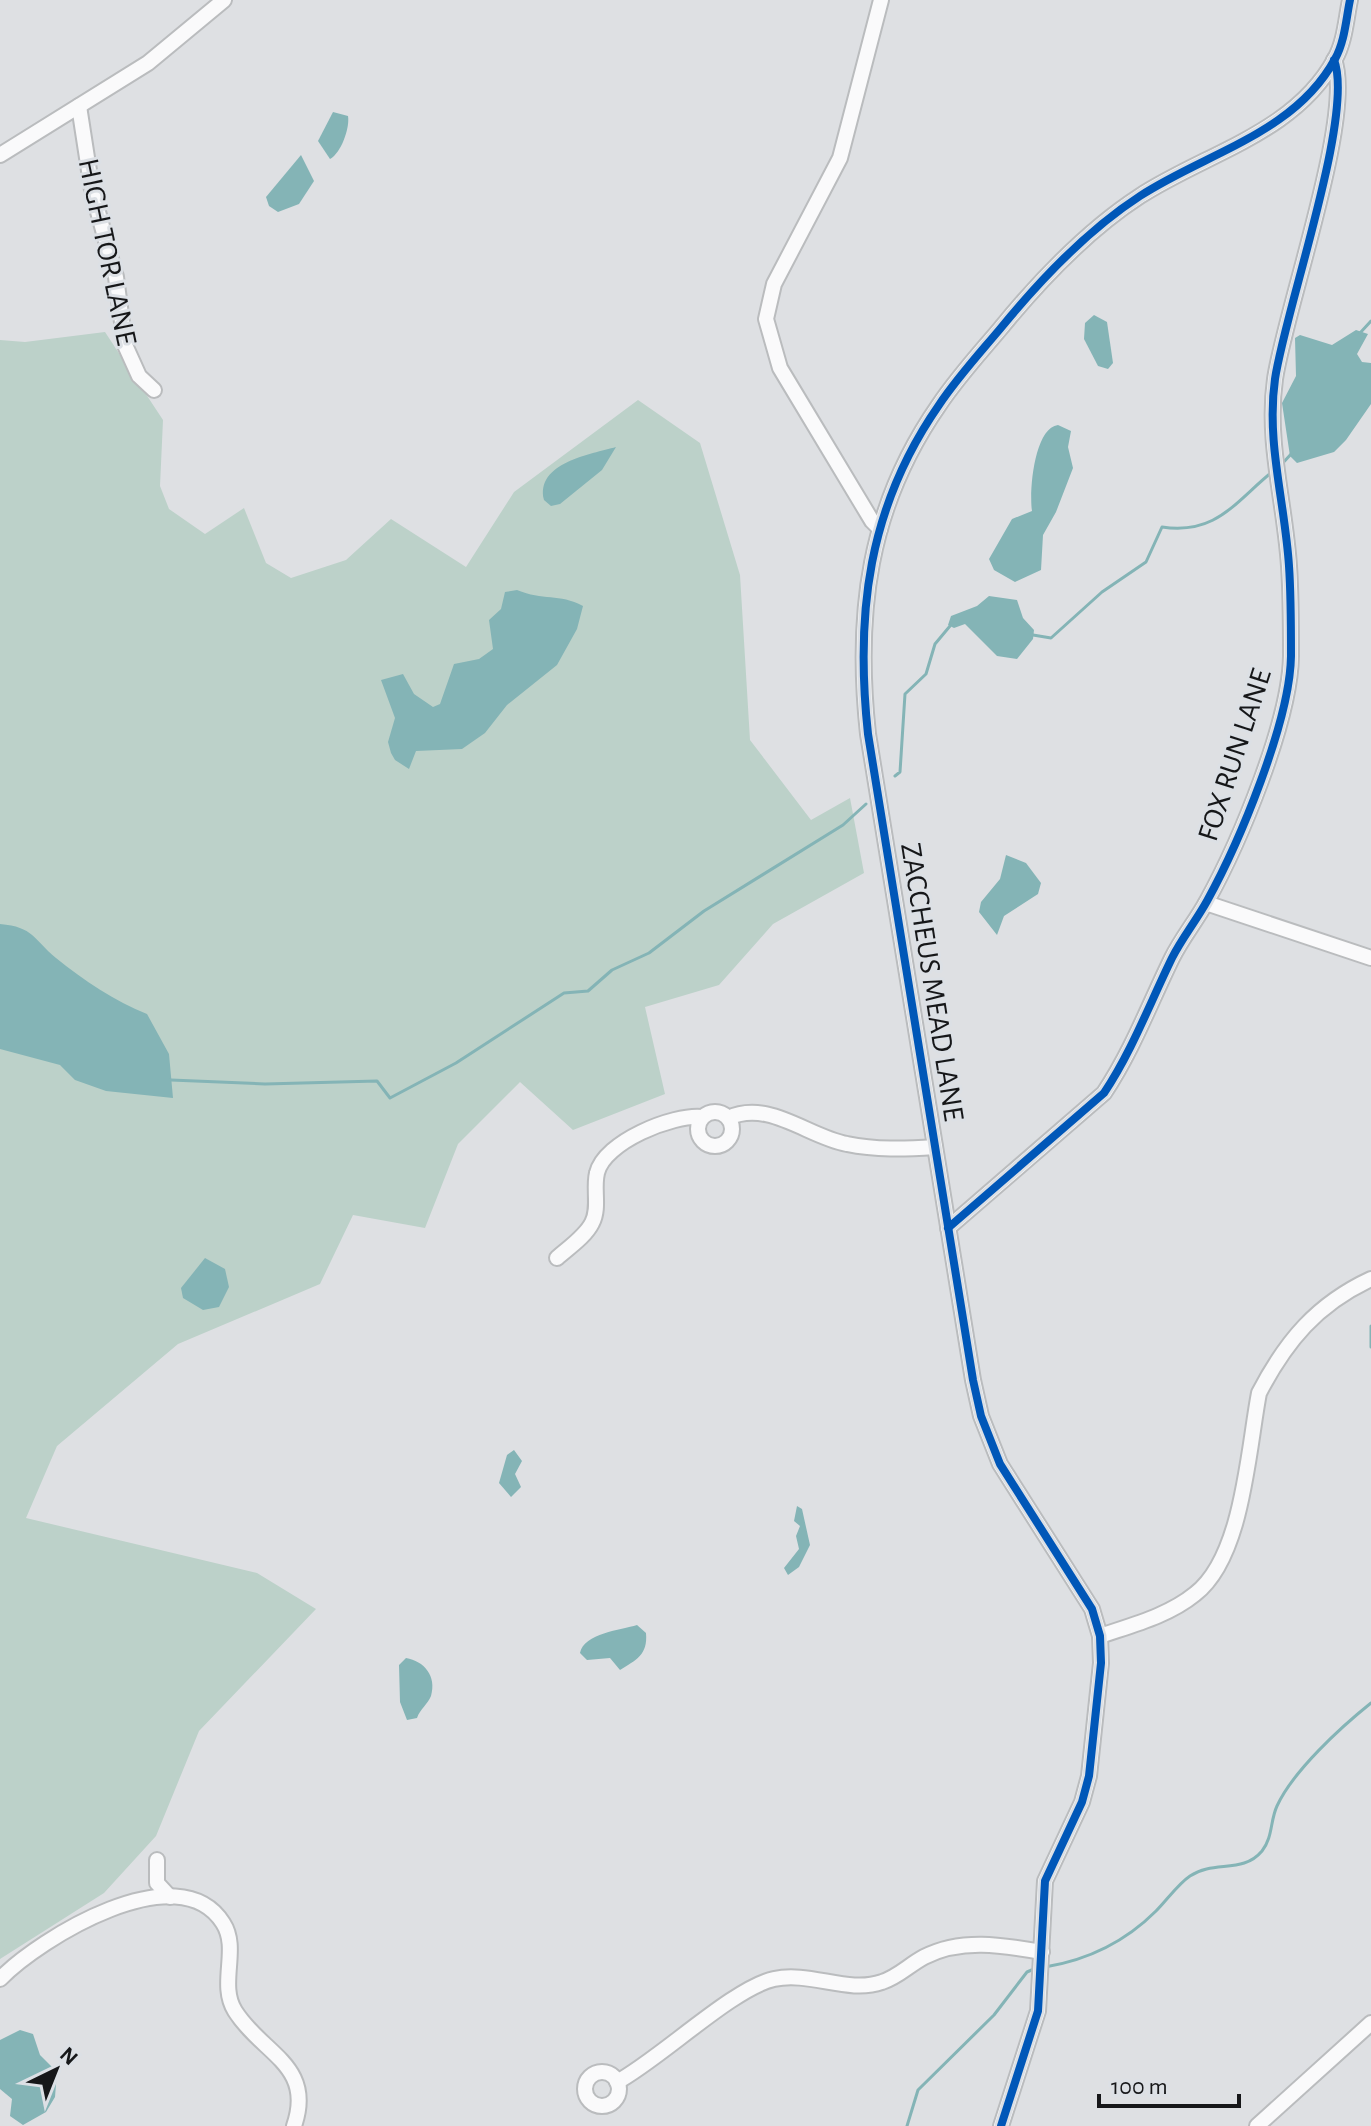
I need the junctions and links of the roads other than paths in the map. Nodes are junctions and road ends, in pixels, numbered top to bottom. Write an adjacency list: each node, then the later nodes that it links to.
1 (224, 0): 5 (street)
2 (881, 0): 8 (street)
3 (1350, 0): 4 (street, ZACCHEUS MEAD LANE)
4 (1334, 60): 8 (street, ZACCHEUS MEAD LANE); 9 (street, FOX RUN LANE)
5 (79, 106): 6 (street); 7 (street, HIGH TOR LANE)
6 (0, 155)
7 (154, 390)
8 (880, 529): 13 (street, ZACCHEUS MEAD LANE)
9 (1206, 903): 10 (street); 14 (street, FOX RUN LANE)
10 (1371, 958)
11 (702, 1117): 12 (street); 12 (street); 15 (street)
12 (728, 1118): 13 (street)
13 (935, 1147): 14 (street, ZACCHEUS MEAD LANE)
14 (948, 1228): 17 (street, ZACCHEUS MEAD LANE)
15 (557, 1258)
16 (1371, 1279): 17 (street)
17 (1100, 1636): 20 (street, ZACCHEUS MEAD LANE)
18 (157, 1860): 19 (street)
19 (170, 1897): 21 (street); 24 (street)
20 (1042, 1961): 23 (street); 25 (street, ZACCHEUS MEAD LANE)
21 (0, 1979)
22 (1371, 2023): 26 (street)
23 (617, 2082)
24 (294, 2126)
25 (1001, 2126)
26 (1257, 2126)

